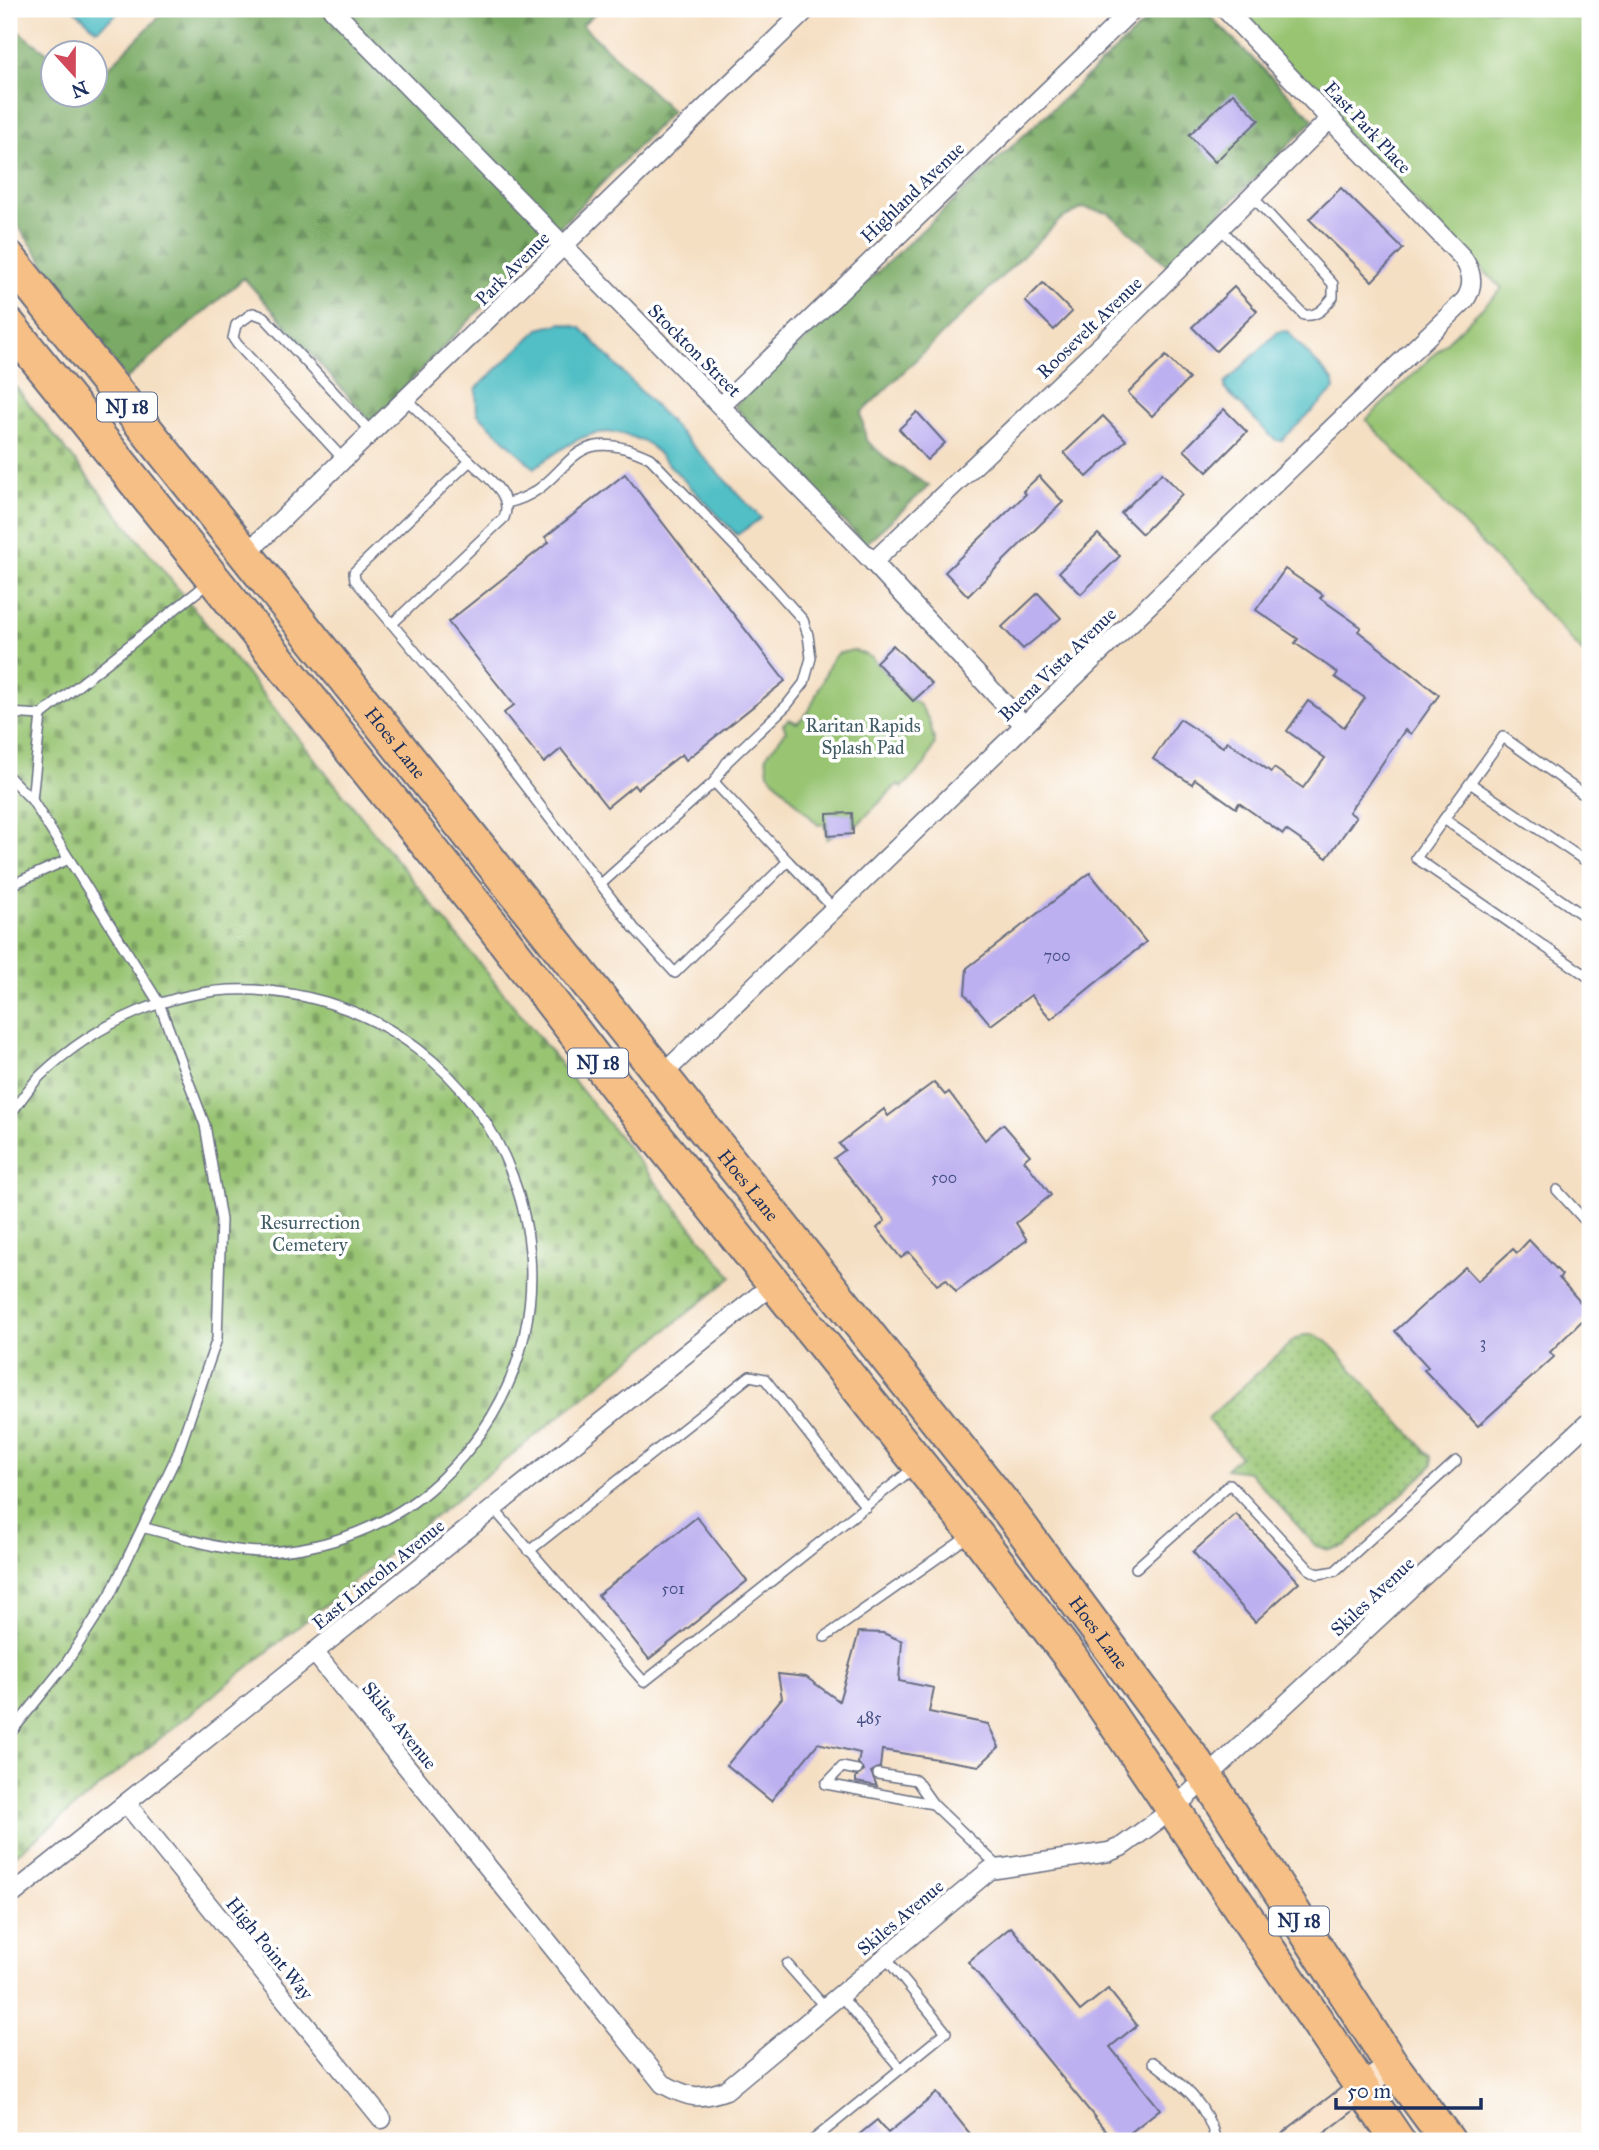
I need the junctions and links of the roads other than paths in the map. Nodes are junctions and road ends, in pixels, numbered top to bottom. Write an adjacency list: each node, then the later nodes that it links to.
1 (331, 9): 8 (street, Stockton Street)
2 (807, 9): 8 (street, Park Avenue)
3 (1133, 9): 13 (street, Highland Avenue)
4 (1225, 9): 5 (street, East Park Place)
5 (1331, 118): 6 (street, Roosevelt Avenue); 10 (street, East Park Place)
6 (1252, 197): 7 (street, Roosevelt Avenue); 7 (lane)
7 (1220, 228): 19 (street, Roosevelt Avenue)
8 (563, 247): 12 (street, Park Avenue); 13 (street, Stockton Street)
9 (9, 258): 18 (highway, Hoes Lane / NJ 18)
10 (1472, 278): 24 (street, Buena Vista Avenue)
11 (9, 326): 20 (highway, Hoes Lane / NJ 18)
12 (407, 400): 14 (street, Park Avenue); 16 (lane)
13 (721, 406): 19 (street, Stockton Street)
14 (373, 433): 15 (street, Park Avenue); 15 (lane)
15 (344, 460): 18 (street, Park Avenue)
16 (470, 461): 17 (lane); 21 (lane)
17 (507, 503): 21 (lane); 26 (lane)
18 (244, 556): 40 (highway, Hoes Lane / NJ 18)
19 (873, 562): 24 (street, Stockton Street)
20 (211, 580): 23 (lane); 44 (highway, Hoes Lane / NJ 18)
21 (393, 623): 34 (lane)
22 (9, 713): 23 (lane)
23 (41, 715): 29 (lane)
24 (1024, 724): 36 (street, Buena Vista Avenue)
25 (9, 777): 29 (lane)
26 (714, 782): 32 (lane); 34 (lane)
27 (1470, 783): 28 (lane); 30 (lane); 33 (lane)
28 (1590, 799)
29 (32, 800): 31 (lane)
30 (1444, 819): 37 (lane); 38 (lane)
31 (69, 859): 35 (lane); 39 (lane)
32 (788, 860): 34 (lane); 36 (lane)
33 (1590, 864)
34 (601, 884)
35 (9, 886)
36 (833, 908): 40 (street, Buena Vista Avenue)
37 (1590, 920)
38 (1590, 978)
39 (159, 1003): 41 (lane); 50 (lane); 50 (lane)
40 (662, 1075): 59 (highway, Hoes Lane / NJ 18)
41 (9, 1116)
42 (1558, 1190): 43 (lane)
43 (1590, 1226)
44 (773, 1284): 47 (highway, Hoes Lane / NJ 18); 49 (street, East Lincoln Avenue)
45 (1590, 1421): 59 (street, Skiles Avenue)
46 (1456, 1461): 53 (lane)
47 (919, 1464): 48 (lane); 51 (highway, Hoes Lane / NJ 18)
48 (866, 1507): 52 (lane); 52 (lane)
49 (493, 1508): 52 (lane); 55 (street, East Lincoln Avenue)
50 (145, 1528): 56 (lane)
51 (974, 1532): 54 (lane); 62 (highway, Hoes Lane / NJ 18)
52 (529, 1551)
53 (1136, 1569)
54 (825, 1637)
55 (314, 1652): 60 (street, East Lincoln Avenue); 68 (street, Skiles Avenue)
56 (9, 1735)
57 (858, 1770): 61 (lane)
58 (878, 1774): 61 (lane)
59 (1207, 1778): 62 (street, Skiles Avenue); 70 (highway, Hoes Lane / NJ 18)
60 (126, 1803): 64 (street, East Lincoln Avenue); 73 (street, High Point Way)
61 (933, 1804): 63 (lane)
62 (1172, 1810): 63 (street, Skiles Avenue); 72 (highway, Hoes Lane / NJ 18)
63 (999, 1867): 65 (street, Skiles Avenue)
64 (9, 1897)
65 (885, 1957): 67 (street, Skiles Avenue); 71 (lane)
66 (787, 1964): 68 (lane)
67 (840, 1995): 68 (street, Skiles Avenue); 71 (lane)
68 (825, 2007)
69 (1153, 2062): 75 (lane)
70 (1392, 2065): 72 (street); 78 (highway, Hoes Lane / NJ 18)
71 (901, 2069): 74 (lane)
72 (1360, 2089): 76 (street); 77 (highway, Hoes Lane / NJ 18)
73 (382, 2119)
74 (812, 2141)
75 (1216, 2141)
76 (1293, 2141)
77 (1398, 2141)
78 (1448, 2141)

